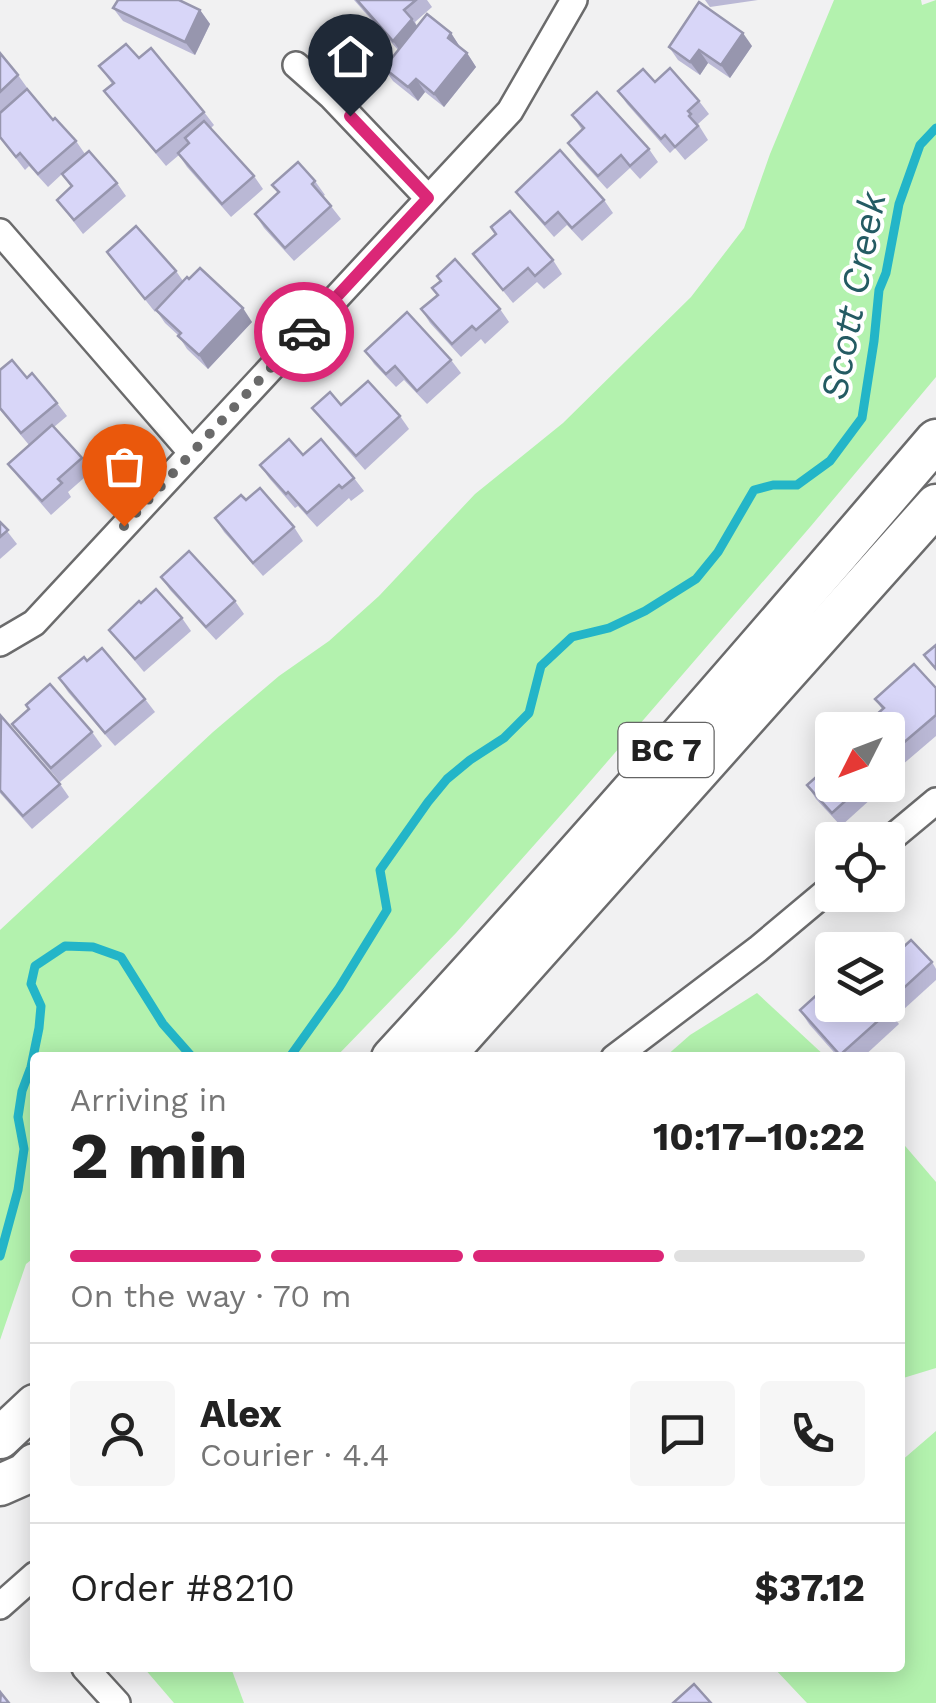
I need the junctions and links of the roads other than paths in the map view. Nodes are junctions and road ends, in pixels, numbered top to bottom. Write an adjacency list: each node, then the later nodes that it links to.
1 (574, 0): 3 (street)
2 (296, 65): 3 (street)
3 (428, 198): 6 (street)
4 (0, 232): 6 (street)
5 (936, 440): 12 (main road, BC 7)
6 (192, 452): 8 (street)
7 (936, 505): 13 (main road, BC 7)
8 (0, 643)
9 (936, 800): 10 (street)
10 (905, 826)
11 (815, 901): 14 (street)
12 (397, 1052)
13 (447, 1052)
14 (622, 1052)
15 (30, 1410): 16 (main road)
16 (0, 1438)
17 (30, 1469): 18 (main road)
18 (0, 1486)
19 (30, 1587): 20 (street)
20 (0, 1606)
21 (89, 1672): 22 (street)
22 (117, 1703)

